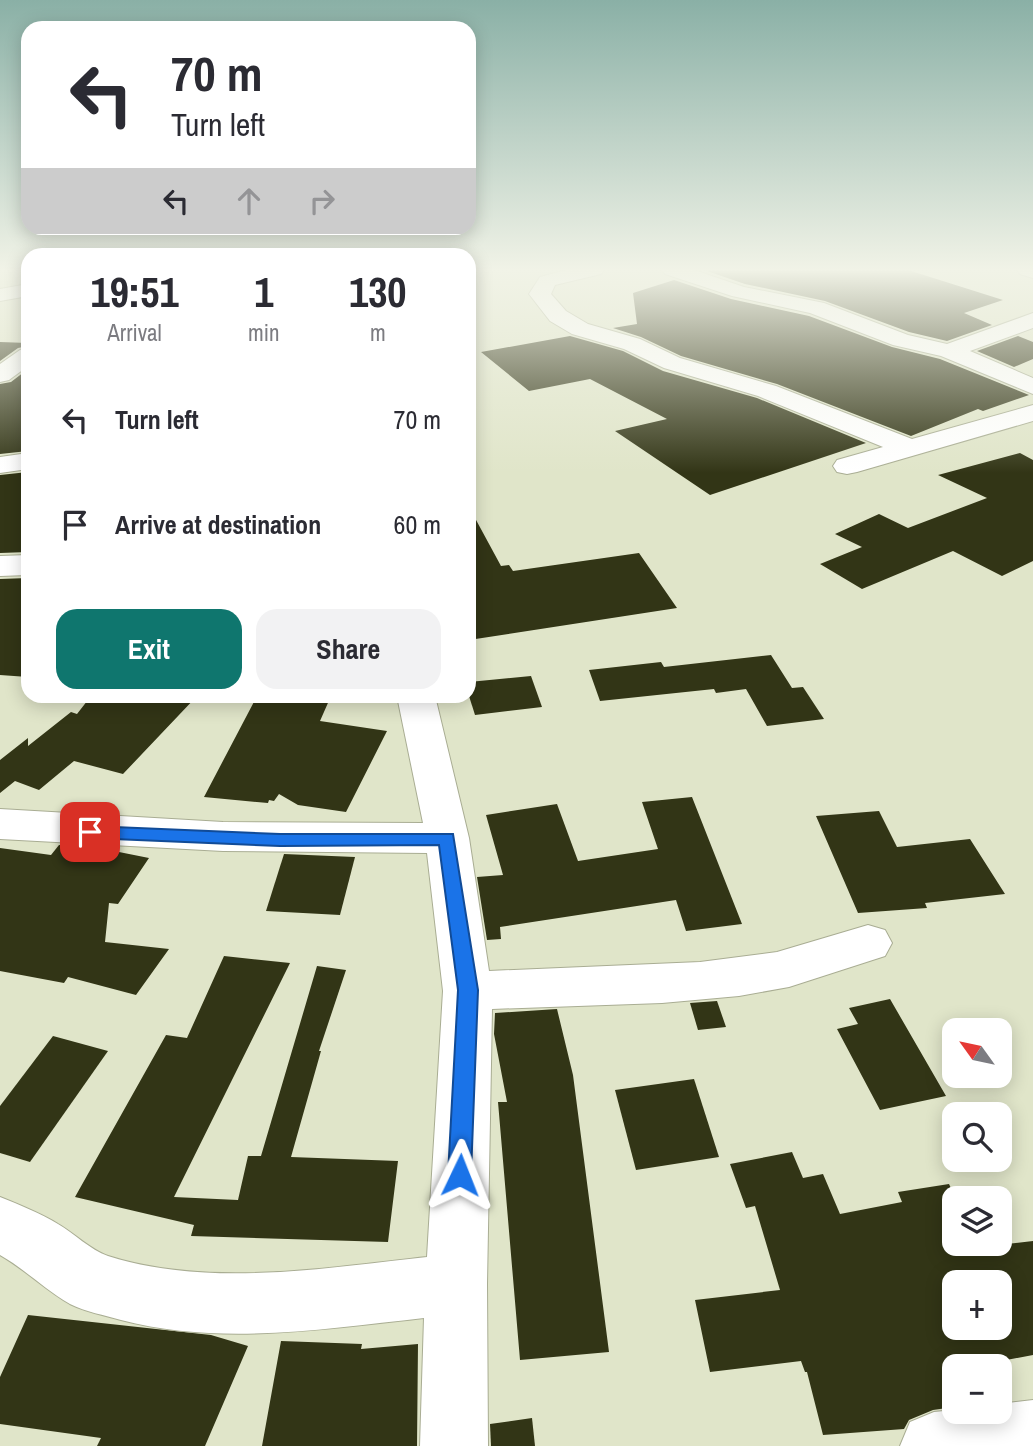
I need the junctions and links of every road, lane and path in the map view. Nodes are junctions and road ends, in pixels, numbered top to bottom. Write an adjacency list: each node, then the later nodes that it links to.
1 (609, 337): 9 (street)
2 (894, 337): 4 (street)
3 (986, 337): 4 (street)
4 (949, 351): 7 (street)
5 (21, 360): 6 (street)
6 (0, 375)
7 (1033, 387)
8 (1033, 413): 9 (street)
9 (910, 448): 12 (street)
10 (21, 462): 11 (street)
11 (0, 464)
12 (847, 466)
13 (21, 565): 14 (street)
14 (0, 566)
15 (418, 703): 17 (street)
16 (0, 824): 17 (street)
17 (447, 838): 19 (street)
18 (868, 943): 19 (street)
19 (468, 990): 21 (street)
20 (0, 1225): 21 (street)
21 (456, 1284): 23 (street)
22 (1033, 1434): 24 (street)
23 (454, 1446)
24 (934, 1446)

